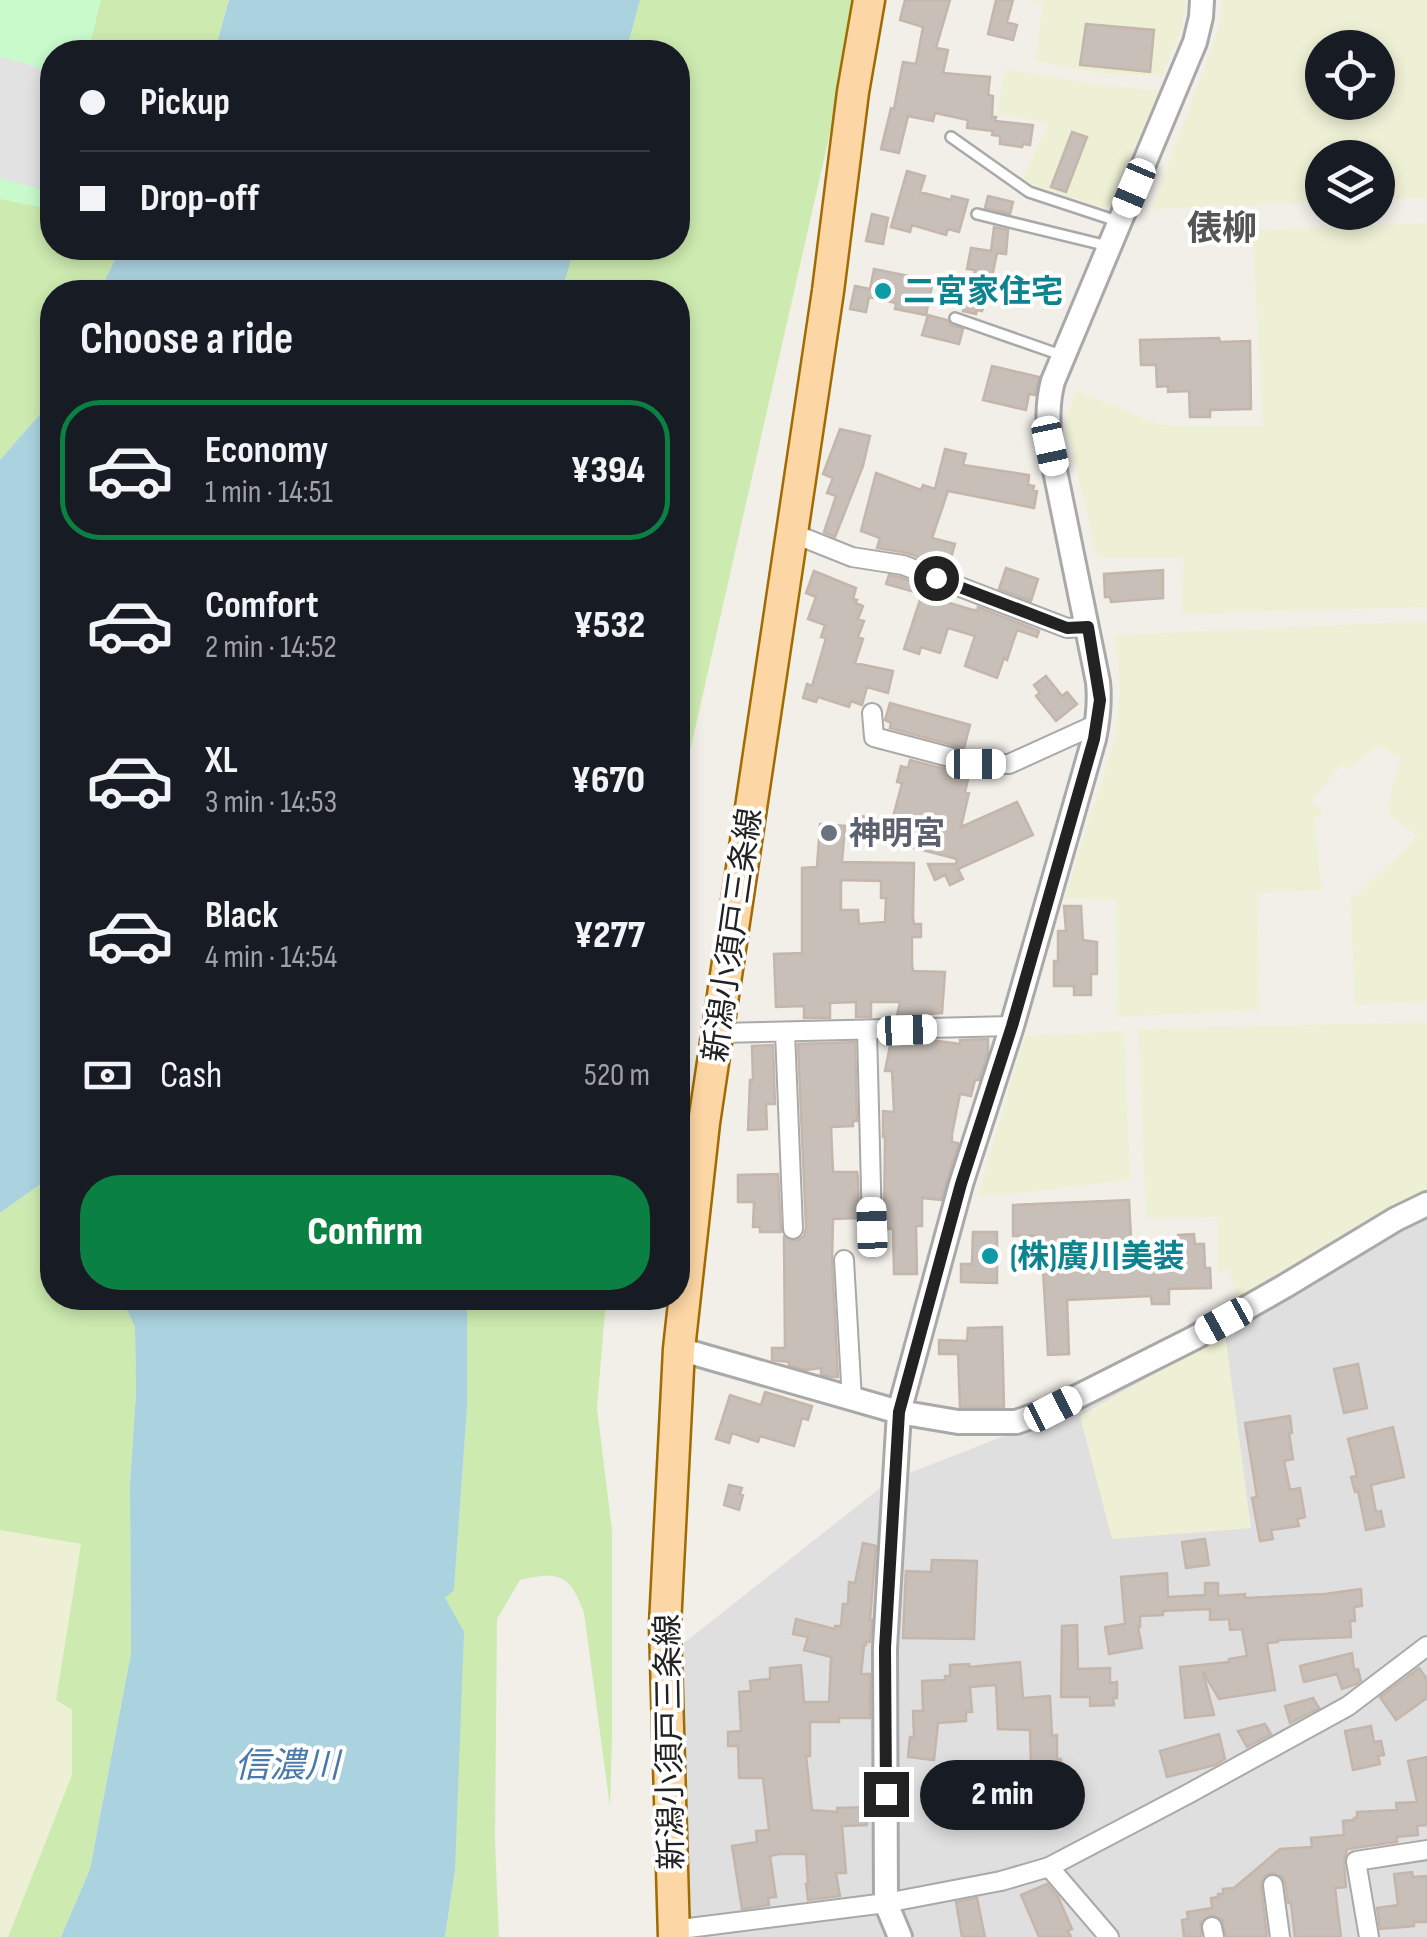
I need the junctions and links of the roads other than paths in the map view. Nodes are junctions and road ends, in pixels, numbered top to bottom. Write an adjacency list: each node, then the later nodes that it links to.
1 (869, 0): 9 (main road, 新潟小須戸三条線)
2 (1202, 0): 5 (street)
3 (951, 136): 5 (lane)
4 (976, 214): 6 (lane)
5 (1120, 222): 6 (street)
6 (1108, 246): 8 (street)
7 (955, 318): 8 (lane)
8 (1063, 356): 10 (street)
9 (792, 533): 10 (street); 16 (main road, 新潟小須戸三条線)
10 (1088, 627): 12 (street)
11 (872, 713): 12 (street)
12 (1097, 724): 13 (street)
13 (1012, 1026): 14 (street); 25 (street)
14 (867, 1031): 15 (street); 18 (street)
15 (784, 1032): 16 (street); 19 (street)
16 (718, 1034): 20 (main road, 新潟小須戸三条線)
17 (1427, 1204): 25 (street)
18 (872, 1227)
19 (793, 1229)
20 (690, 1245)
21 (844, 1260): 24 (street)
22 (682, 1310): 23 (main road, 新潟小須戸三条線)
23 (678, 1349): 24 (street); 31 (main road, 新潟小須戸三条線)
24 (852, 1400): 25 (street)
25 (899, 1412): 30 (street)
26 (1427, 1646): 28 (street)
27 (1427, 1850): 35 (street)
28 (1050, 1867): 30 (street); 33 (street)
29 (1273, 1886): 34 (street)
30 (886, 1904): 31 (street); 32 (street)
31 (673, 1934)
32 (900, 1937)
33 (1109, 1937)
34 (1280, 1937)
35 (1369, 1937)

